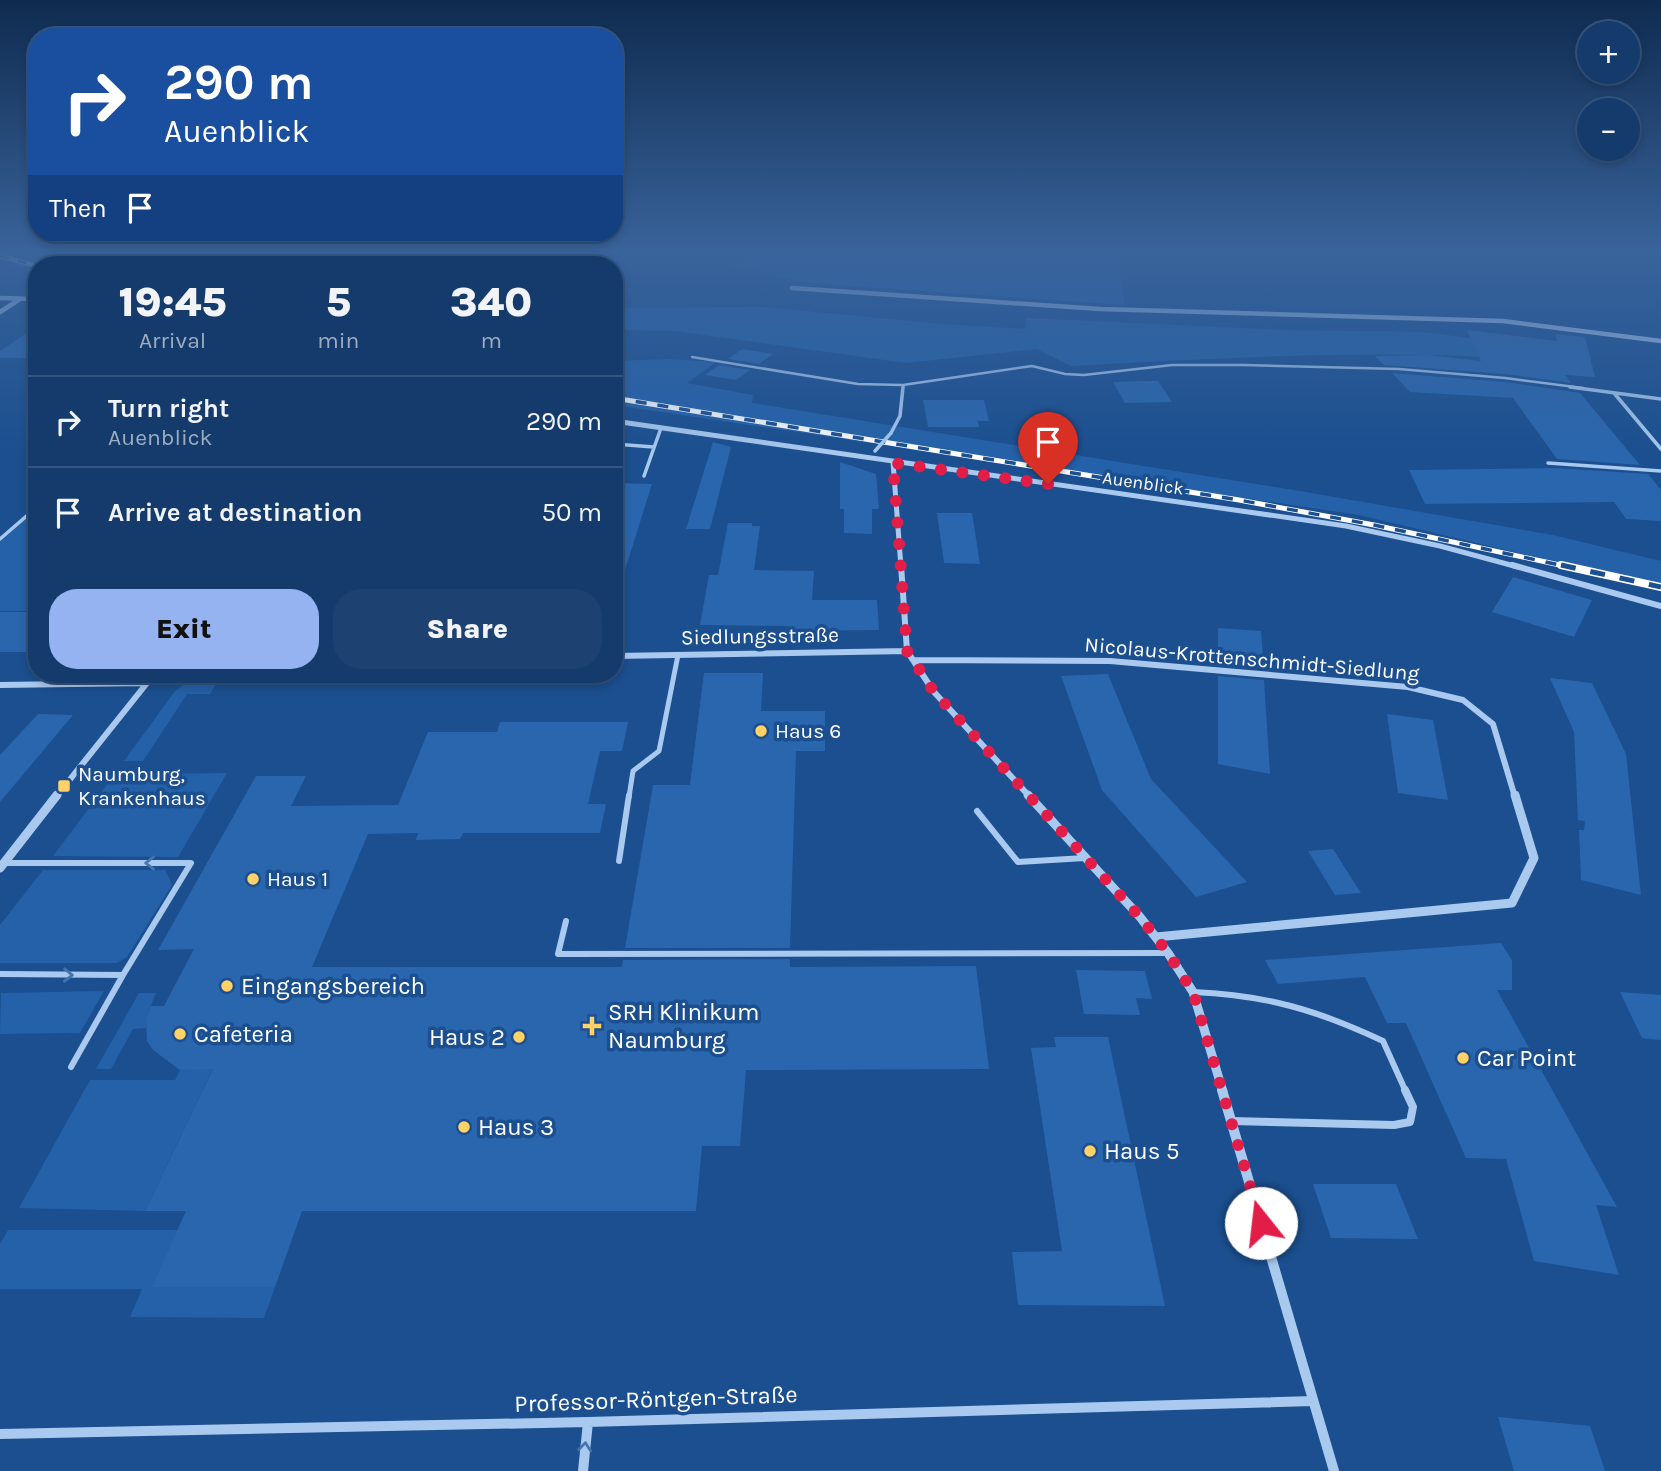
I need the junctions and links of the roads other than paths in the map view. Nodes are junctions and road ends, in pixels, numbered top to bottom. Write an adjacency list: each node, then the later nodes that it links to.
1 (1390, 318): 2 (street)
2 (1661, 341)
3 (692, 357): 4 (lane)
4 (902, 385): 5 (lane); 12 (lane, bridge)
5 (1614, 393): 6 (lane); 11 (lane)
6 (1661, 400)
7 (623, 422): 8 (street, Auenblick)
8 (661, 428): 10 (lane); 12 (street, Auenblick)
9 (623, 445): 10 (lane)
10 (654, 447): 16 (lane)
11 (1661, 449)
12 (868, 458): 13 (street, Auenblick)
13 (893, 463): 19 (street, Auenblick); 20 (street)
14 (1548, 463): 15 (lane)
15 (1661, 471)
16 (644, 476)
17 (28, 515): 18 (lane)
18 (0, 539)
19 (1661, 607)
20 (907, 651): 21 (street, Siedlungsstraße); 23 (street)
21 (678, 655): 22 (street, Siedlungsstraße); 28 (lane)
22 (623, 656)
23 (913, 660): 27 (street); 31 (street, Nicolaus-Krottenschmidt-Siedlung)
24 (147, 683): 25 (street); 29 (street)
25 (0, 685)
26 (977, 811): 27 (lane)
27 (1085, 858): 31 (street)
28 (619, 861)
29 (2, 865): 34 (lane, one-way to 29)
30 (566, 921): 32 (lane)
31 (1156, 937): 32 (street)
32 (1168, 953): 35 (street)
33 (0, 974): 34 (lane, one-way to 34)
34 (123, 975): 36 (lane)
35 (1193, 992): 37 (street); 37 (lane)
36 (71, 1067)
37 (1231, 1121): 38 (street)
38 (1313, 1401): 39 (street, Professor-Röntgen-Straße); 42 (street)
39 (588, 1422): 40 (street, Professor-Röntgen-Straße); 41 (street, one-way to 39)
40 (0, 1434)
41 (583, 1471)
42 (1334, 1471)

